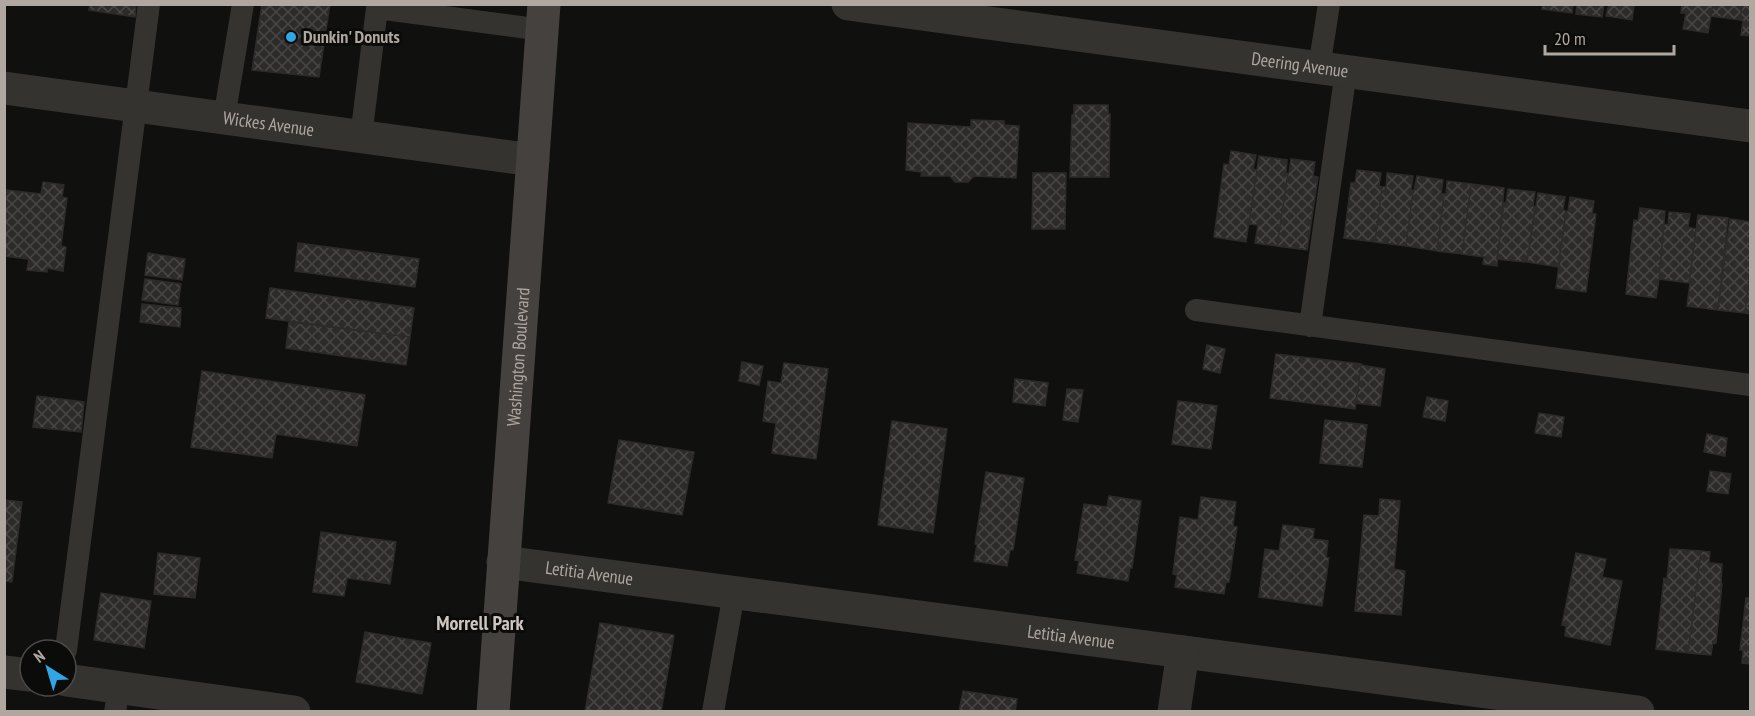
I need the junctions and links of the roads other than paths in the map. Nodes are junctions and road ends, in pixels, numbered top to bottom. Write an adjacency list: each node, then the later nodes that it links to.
1 (149, 4): 9 (lane)
2 (243, 4): 10 (lane)
3 (848, 4): 7 (street, Deering Avenue)
4 (1329, 4): 7 (lane)
5 (445, 11): 6 (lane); 12 (lane)
6 (544, 17): 13 (main road, Washington Boulevard)
7 (1333, 70): 11 (street, Deering Avenue); 15 (lane)
8 (4, 88): 9 (street, Wickes Avenue)
9 (136, 106): 10 (street, Wickes Avenue); 19 (lane)
10 (224, 118): 12 (street, Wickes Avenue)
11 (1750, 126)
12 (361, 137): 13 (street, Wickes Avenue)
13 (533, 160): 17 (main road, Washington Boulevard)
14 (1196, 310): 15 (lane)
15 (1310, 326): 16 (lane)
16 (1750, 385)
17 (504, 562): 18 (street, Letitia Avenue); 24 (main road, Washington Boulevard)
18 (734, 592): 20 (street, Letitia Avenue); 25 (lane)
19 (68, 638)
20 (1182, 652): 26 (street); 27 (street, Letitia Avenue)
21 (78, 685): 22 (street)
22 (117, 700): 23 (street)
23 (294, 711)
24 (494, 711)
25 (713, 711)
26 (1174, 711)
27 (1638, 711)

